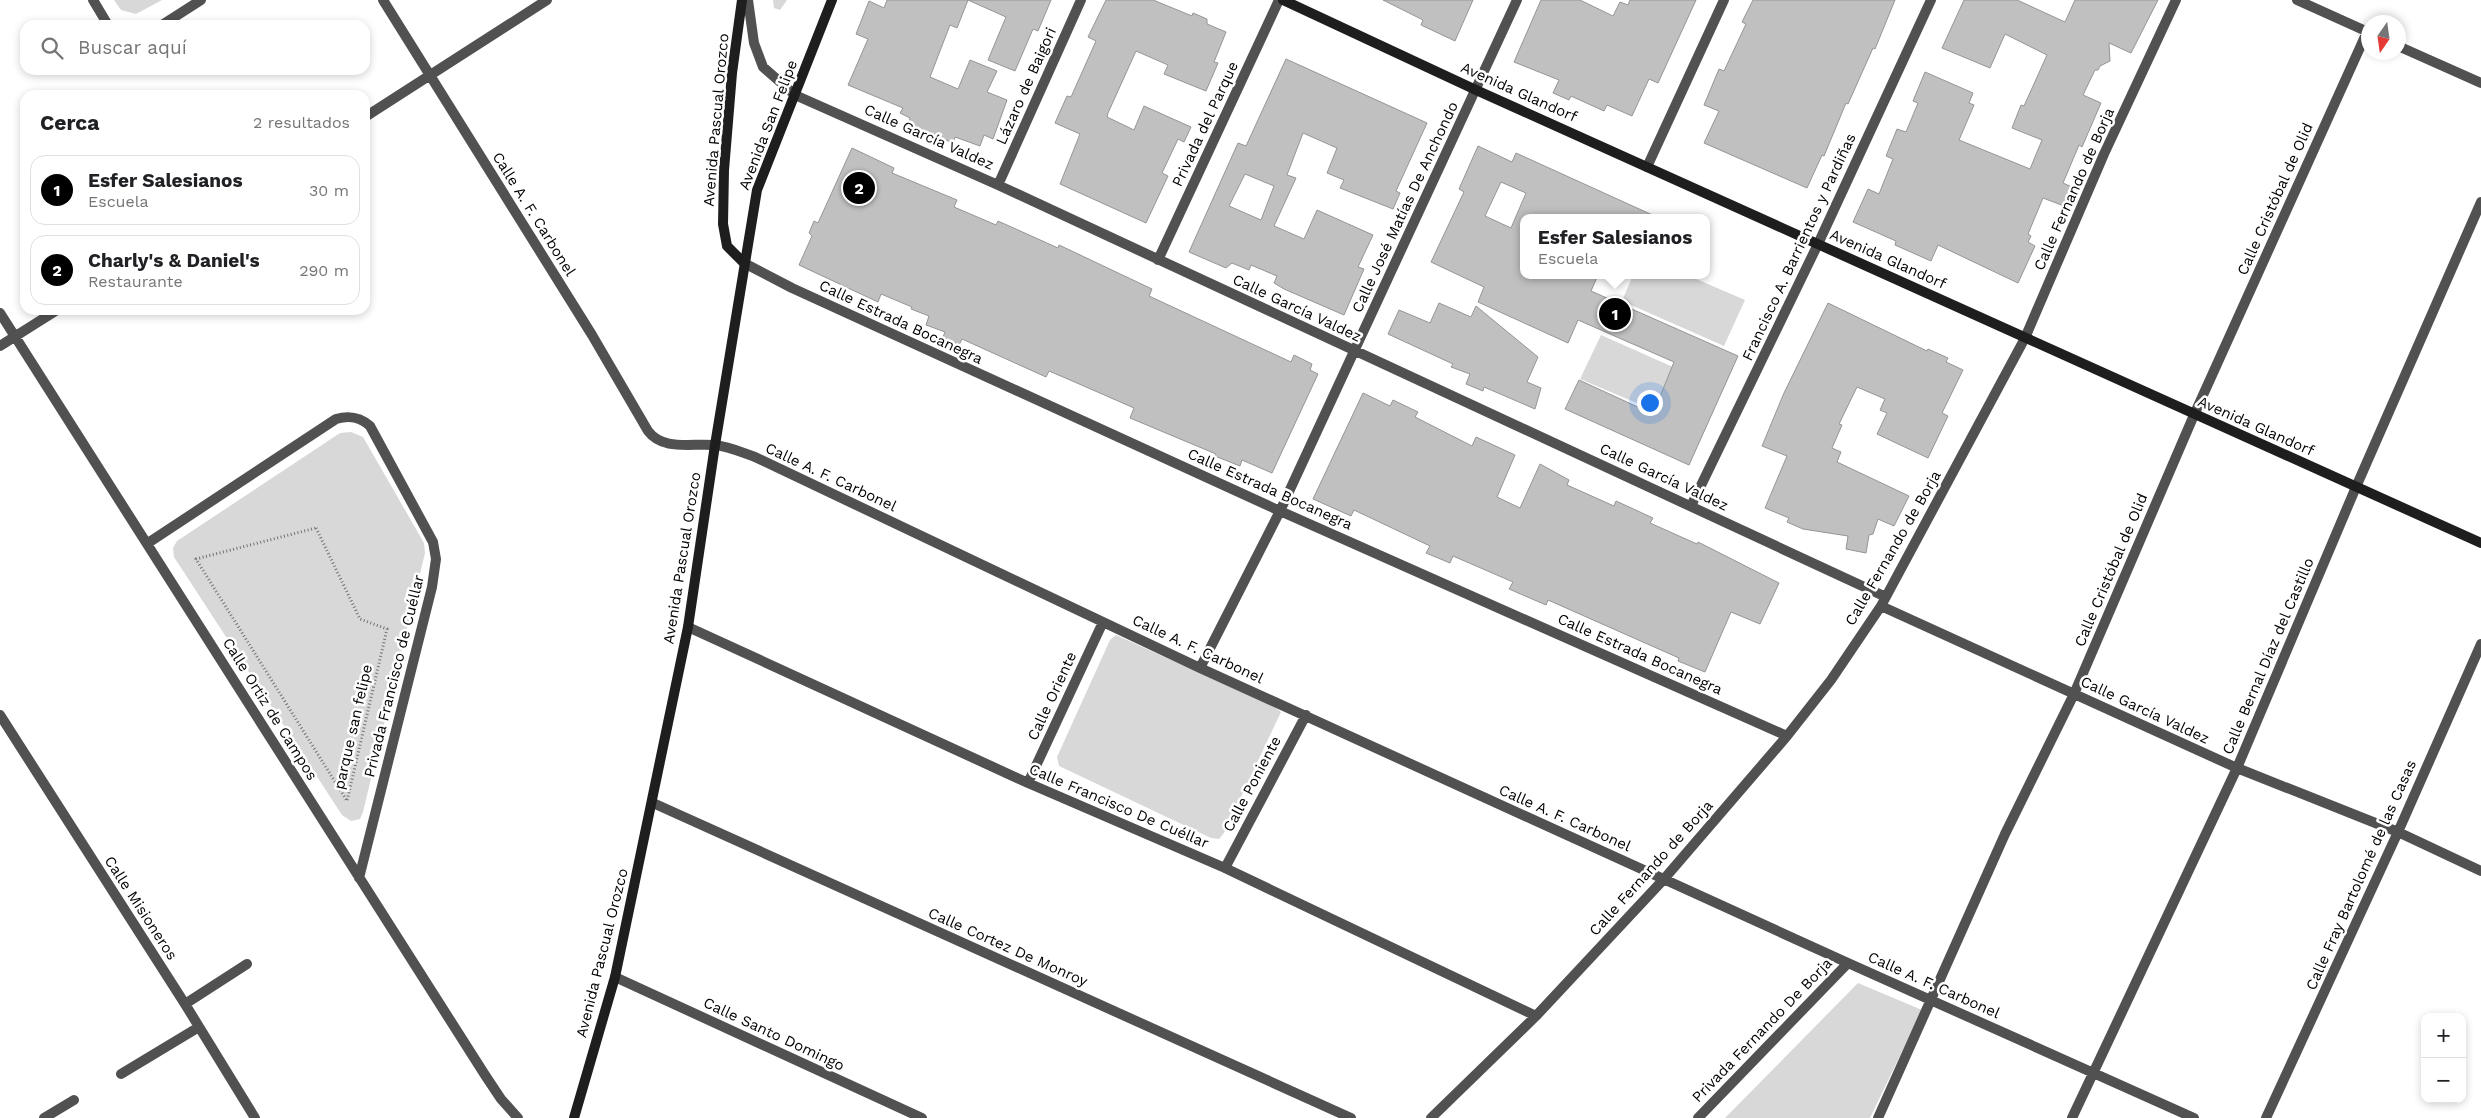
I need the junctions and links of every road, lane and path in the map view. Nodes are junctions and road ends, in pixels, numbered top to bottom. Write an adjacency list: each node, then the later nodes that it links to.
1 (93, 0): 15 (street)
2 (200, 0): 16 (street)
3 (383, 0): 20 (street, Calle A. F. Carbonel)
4 (547, 0): 20 (street)
5 (742, 0): 30 (main road, Avenida Pascual Orozco)
6 (748, 0): 23 (street, Calle García Valdez)
7 (832, 0): 23 (main road, Avenida San Felipe)
8 (1081, 0): 26 (street, Lázaro de Baigori)
9 (1281, 0): 22 (main road, Avenida Glandorf); 29 (street, Privada del Parque)
10 (1517, 0): 22 (street, Calle José Matías De Anchondo)
11 (1724, 0): 25 (street)
12 (1931, 0): 28 (street, Francisco A. Barrientos y Pardiñas)
13 (2176, 0): 34 (street, Calle Fernando de Borja)
14 (2297, 0): 17 (street)
15 (105, 20)
16 (170, 20)
17 (2361, 29)
18 (2361, 47): 37 (street, Calle Cristóbal de Olid)
19 (2406, 50): 21 (street)
20 (430, 76): 24 (street); 38 (street, Calle A. F. Carbonel)
21 (2481, 83)
22 (1476, 90): 25 (main road, Avenida Glandorf); 36 (street, Calle José Matías De Anchondo)
23 (795, 94): 26 (street, Calle García Valdez); 30 (main road, Avenida San Felipe)
24 (370, 113)
25 (1647, 166): 28 (main road, Avenida Glandorf)
26 (998, 184): 29 (street, Calle García Valdez)
27 (2481, 202): 39 (street, Calle Bernal Díaz del Castillo)
28 (1818, 244): 34 (main road, Avenida Glandorf); 40 (street, Francisco A. Barrientos y Pardiñas)
29 (1158, 260): 36 (street, Calle García Valdez)
30 (744, 263): 38 (main road, Avenida Pascual Orozco); 41 (street, Calle Estrada Bocanegra)
31 (0, 313): 33 (street, Calle Ortiz de Campos)
32 (49, 315): 33 (street)
33 (15, 336): 35 (street); 42 (street, Calle Ortiz de Campos)
34 (2025, 338): 37 (main road, Avenida Glandorf); 45 (street, Calle Fernando de Borja)
35 (0, 346)
36 (1354, 351): 40 (street, Calle García Valdez); 41 (street, Calle José Matías De Anchondo)
37 (2194, 414): 39 (main road, Avenida Glandorf); 51 (street, Calle Cristóbal de Olid)
38 (715, 445): 47 (street, Calle A. F. Carbonel); 48 (main road, Avenida Pascual Orozco)
39 (2356, 487): 43 (main road, Avenida Glandorf); 55 (street, Calle Bernal Díaz del Castillo)
40 (1691, 506): 45 (street, Calle García Valdez)
41 (1280, 511): 50 (street, Calle José Matías De Anchondo); 54 (street, Calle Estrada Bocanegra)
42 (148, 543): 61 (street, Calle Ortiz de Campos); 61 (street, Privada Francisco de Cuéllar)
43 (2481, 543)
44 (196, 560): 44 (path, parque san felipe)
45 (1886, 597): 46 (street, Calle Fernando de Borja)
46 (1880, 606): 51 (street, Calle García Valdez); 54 (street, Calle Fernando de Borja)
47 (1103, 622): 50 (street, Calle A. F. Carbonel); 56 (street, Calle Oriente)
48 (688, 627): 56 (street, Calle Francisco De Cuéllar); 57 (main road, Avenida Pascual Orozco)
49 (2481, 644): 58 (street, Calle Fray Bartolomé de las Casas)
50 (1200, 668): 53 (street, Calle A. F. Carbonel)
51 (2074, 694): 55 (street, Calle García Valdez); 66 (street, Calle Cristóbal de Olid)
52 (0, 715): 67 (street, Calle Misioneros)
53 (1306, 715): 59 (street, Calle Poniente); 62 (street, Calle A. F. Carbonel)
54 (1787, 736): 62 (street, Calle Fernando de Borja)
55 (2237, 768): 58 (street, Calle García Valdez); 70 (street, Calle Bernal Díaz del Castillo)
56 (1028, 782): 59 (street, Calle Francisco De Cuéllar)
57 (653, 803): 65 (main road, Avenida Pascual Orozco); 78 (street, Calle Cortez De Monroy)
58 (2398, 832): 60 (street, Calle García Valdez); 84 (street, Calle Fray Bartolomé de las Casas)
59 (1225, 868): 68 (street, Calle Francisco De Cuéllar)
60 (2481, 871)
61 (359, 878): 75 (street, Calle Ortiz de Campos)
62 (1664, 879): 64 (street, Calle A. F. Carbonel); 68 (street, Calle Fernando de Borja)
63 (248, 964): 67 (street)
64 (1848, 964): 66 (street, Calle A. F. Carbonel); 80 (street, Privada Fernando De Borja)
65 (615, 977): 76 (main road, Avenida Pascual Orozco); 77 (street, Calle Santo Domingo)
66 (1931, 1000): 70 (street, Calle A. F. Carbonel); 81 (street, Calle Cristóbal de Olid)
67 (185, 1004): 69 (street, Calle Misioneros)
68 (1536, 1016): 79 (street, Calle Fernando de Borja)
69 (199, 1027): 71 (street); 74 (street, Calle Misioneros)
70 (2093, 1072): 82 (street, Calle Bernal Díaz del Castillo); 83 (street, Calle A. F. Carbonel)
71 (121, 1074)
72 (74, 1100): 73 (street)
73 (44, 1118)
74 (255, 1118)
75 (518, 1118)
76 (574, 1118)
77 (922, 1118)
78 (1351, 1118)
79 (1431, 1118)
80 (1698, 1118)
81 (1878, 1118)
82 (2072, 1118)
83 (2194, 1118)
84 (2266, 1118)

